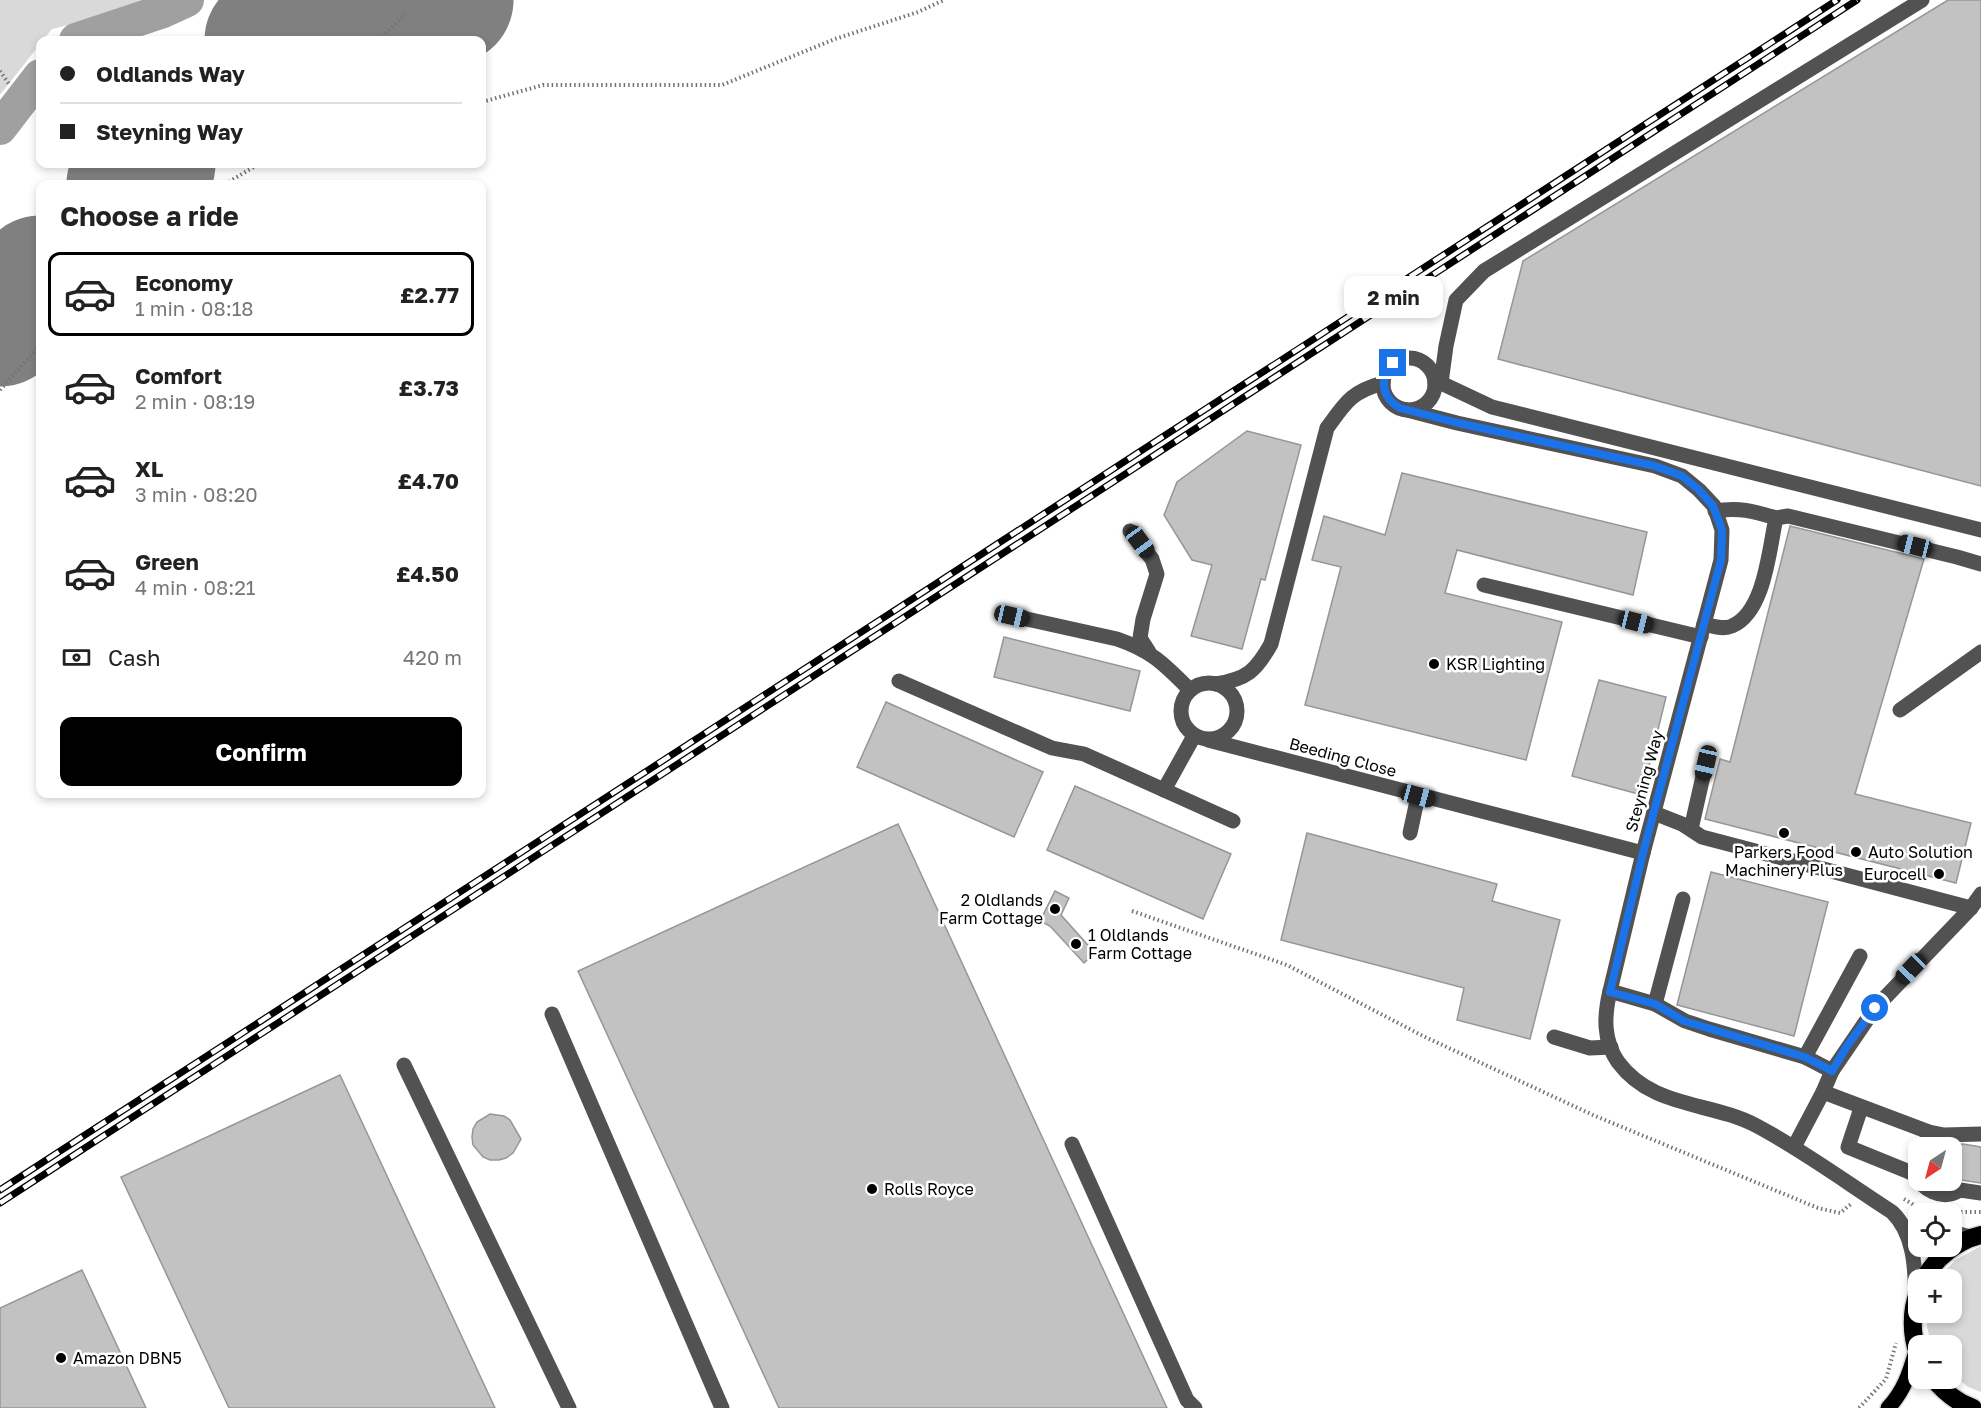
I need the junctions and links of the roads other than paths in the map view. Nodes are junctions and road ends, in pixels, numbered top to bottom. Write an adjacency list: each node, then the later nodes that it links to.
1 (1922, 0): 3 (lane)
2 (1383, 383): 3 (lane); 4 (lane, Steyning Way); 16 (lane)
3 (1438, 383): 4 (lane); 7 (lane)
4 (1407, 410): 5 (lane, Steyning Way)
5 (1715, 511): 6 (lane); 12 (lane, Steyning Way)
6 (1776, 518): 9 (lane); 12 (lane)
7 (1981, 530)
8 (1130, 531): 13 (lane)
9 (1981, 564)
10 (1484, 585): 12 (lane)
11 (1012, 616): 13 (lane)
12 (1702, 631): 23 (lane, Steyning Way)
13 (1149, 652): 17 (lane)
14 (1981, 652): 18 (lane)
15 (899, 681): 21 (lane)
16 (1216, 684): 17 (lane); 19 (lane)
17 (1190, 690): 19 (lane)
18 (1900, 710)
19 (1201, 738): 21 (lane); 22 (lane, Beeding Close)
20 (1706, 763): 25 (lane)
21 (1164, 790): 24 (lane)
22 (1418, 796): 26 (lane); 27 (lane, Beeding Close)
23 (1654, 813): 25 (lane); 27 (lane, Steyning Way)
24 (1233, 821)
25 (1691, 829): 30 (lane)
26 (1410, 833)
27 (1643, 853): 32 (lane, Steyning Way)
28 (1981, 894): 30 (lane)
29 (1683, 899): 33 (lane)
30 (1971, 908): 39 (lane)
31 (1860, 956): 37 (lane)
32 (1610, 992): 33 (lane); 36 (lane, Steyning Way)
33 (1655, 1004): 37 (lane)
34 (552, 1014): 60 (lane)
35 (1554, 1038): 36 (lane)
36 (1611, 1047): 46 (lane, Steyning Way)
37 (1805, 1057): 39 (lane)
38 (404, 1065): 59 (lane)
39 (1832, 1071): 40 (lane)
40 (1823, 1092): 41 (lane); 46 (lane)
41 (1861, 1108): 42 (lane); 47 (lane)
42 (1929, 1132): 43 (lane); 44 (lane)
43 (1981, 1134)
44 (1927, 1137)
45 (1072, 1144): 61 (lane)
46 (1794, 1147): 52 (lane, Steyning Way)
47 (1908, 1164)
48 (1962, 1190): 51 (lane)
49 (1934, 1191): 50 (lane)
50 (1958, 1191)
51 (1981, 1193)
52 (1901, 1221): 53 (lane, Steyning Way); 55 (lane)
53 (1908, 1222)
54 (1976, 1236): 56 (highway)
55 (1914, 1269)
56 (1931, 1269)
57 (1908, 1378): 62 (main road)
58 (1943, 1389): 63 (highway)
59 (569, 1408)
60 (722, 1408)
61 (1195, 1408)
62 (1888, 1408)
63 (1973, 1408)

